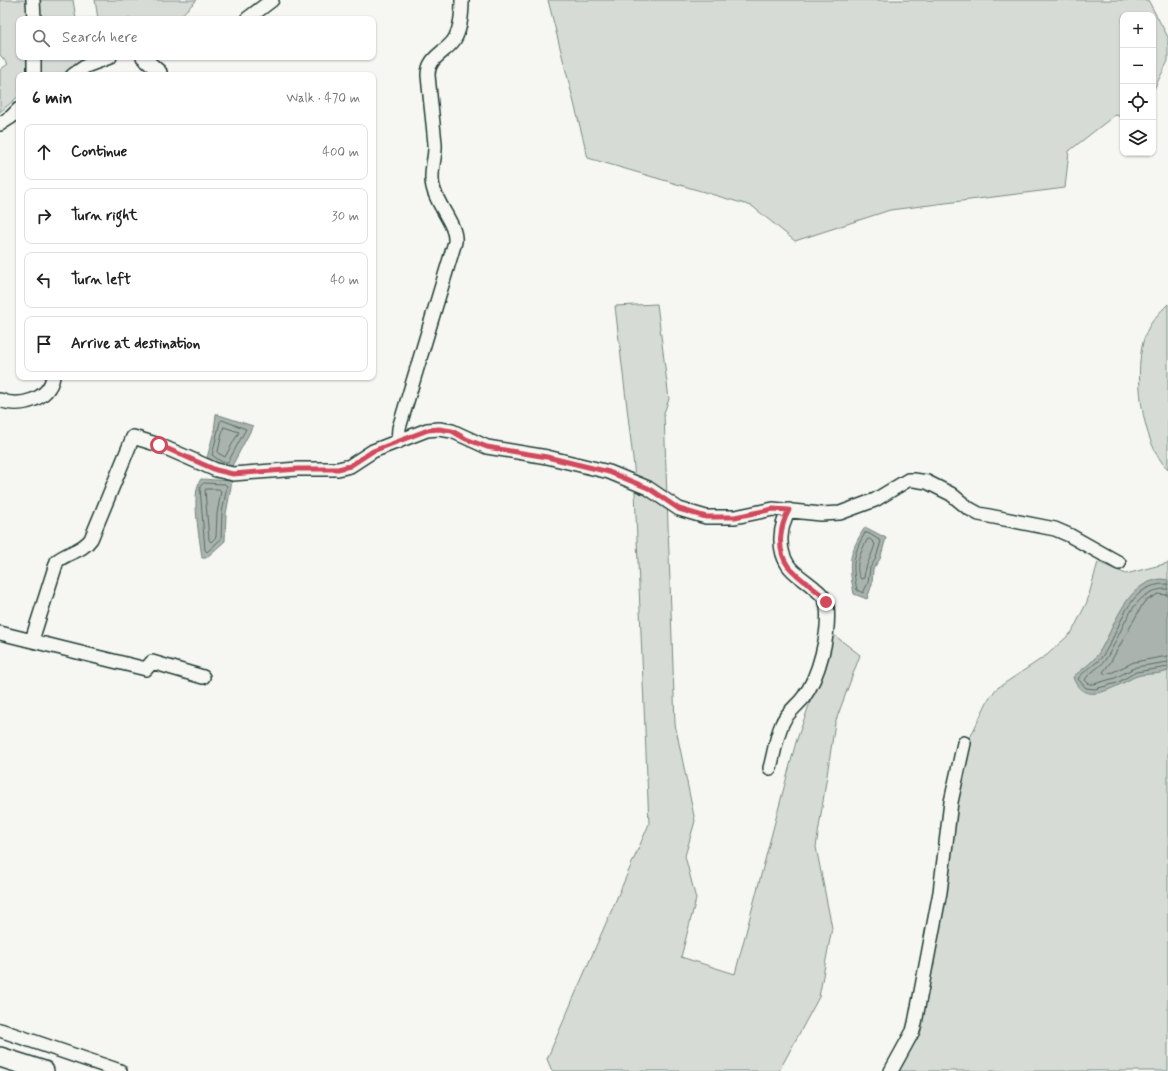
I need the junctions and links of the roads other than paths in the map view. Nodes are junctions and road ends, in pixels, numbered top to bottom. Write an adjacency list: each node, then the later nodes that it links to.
1 (33, 0): 4 (street)
2 (272, 0): 5 (street)
3 (462, 0): 16 (street)
4 (34, 16)
5 (251, 16)
6 (34, 60): 9 (street)
7 (102, 60): 10 (street)
8 (148, 60): 11 (street)
9 (34, 72)
10 (77, 72)
11 (160, 72)
12 (16, 112): 13 (street)
13 (0, 124)
14 (52, 380): 15 (street)
15 (0, 400)
16 (398, 442): 17 (street); 20 (street)
17 (789, 510): 18 (street); 23 (street)
18 (1119, 563)
19 (0, 633): 20 (street)
20 (32, 640): 21 (street)
21 (203, 677)
22 (964, 743): 28 (street)
23 (770, 768)
24 (0, 1030): 27 (street)
25 (0, 1057): 26 (highway)
26 (44, 1071)
27 (120, 1071)
28 (891, 1071)

